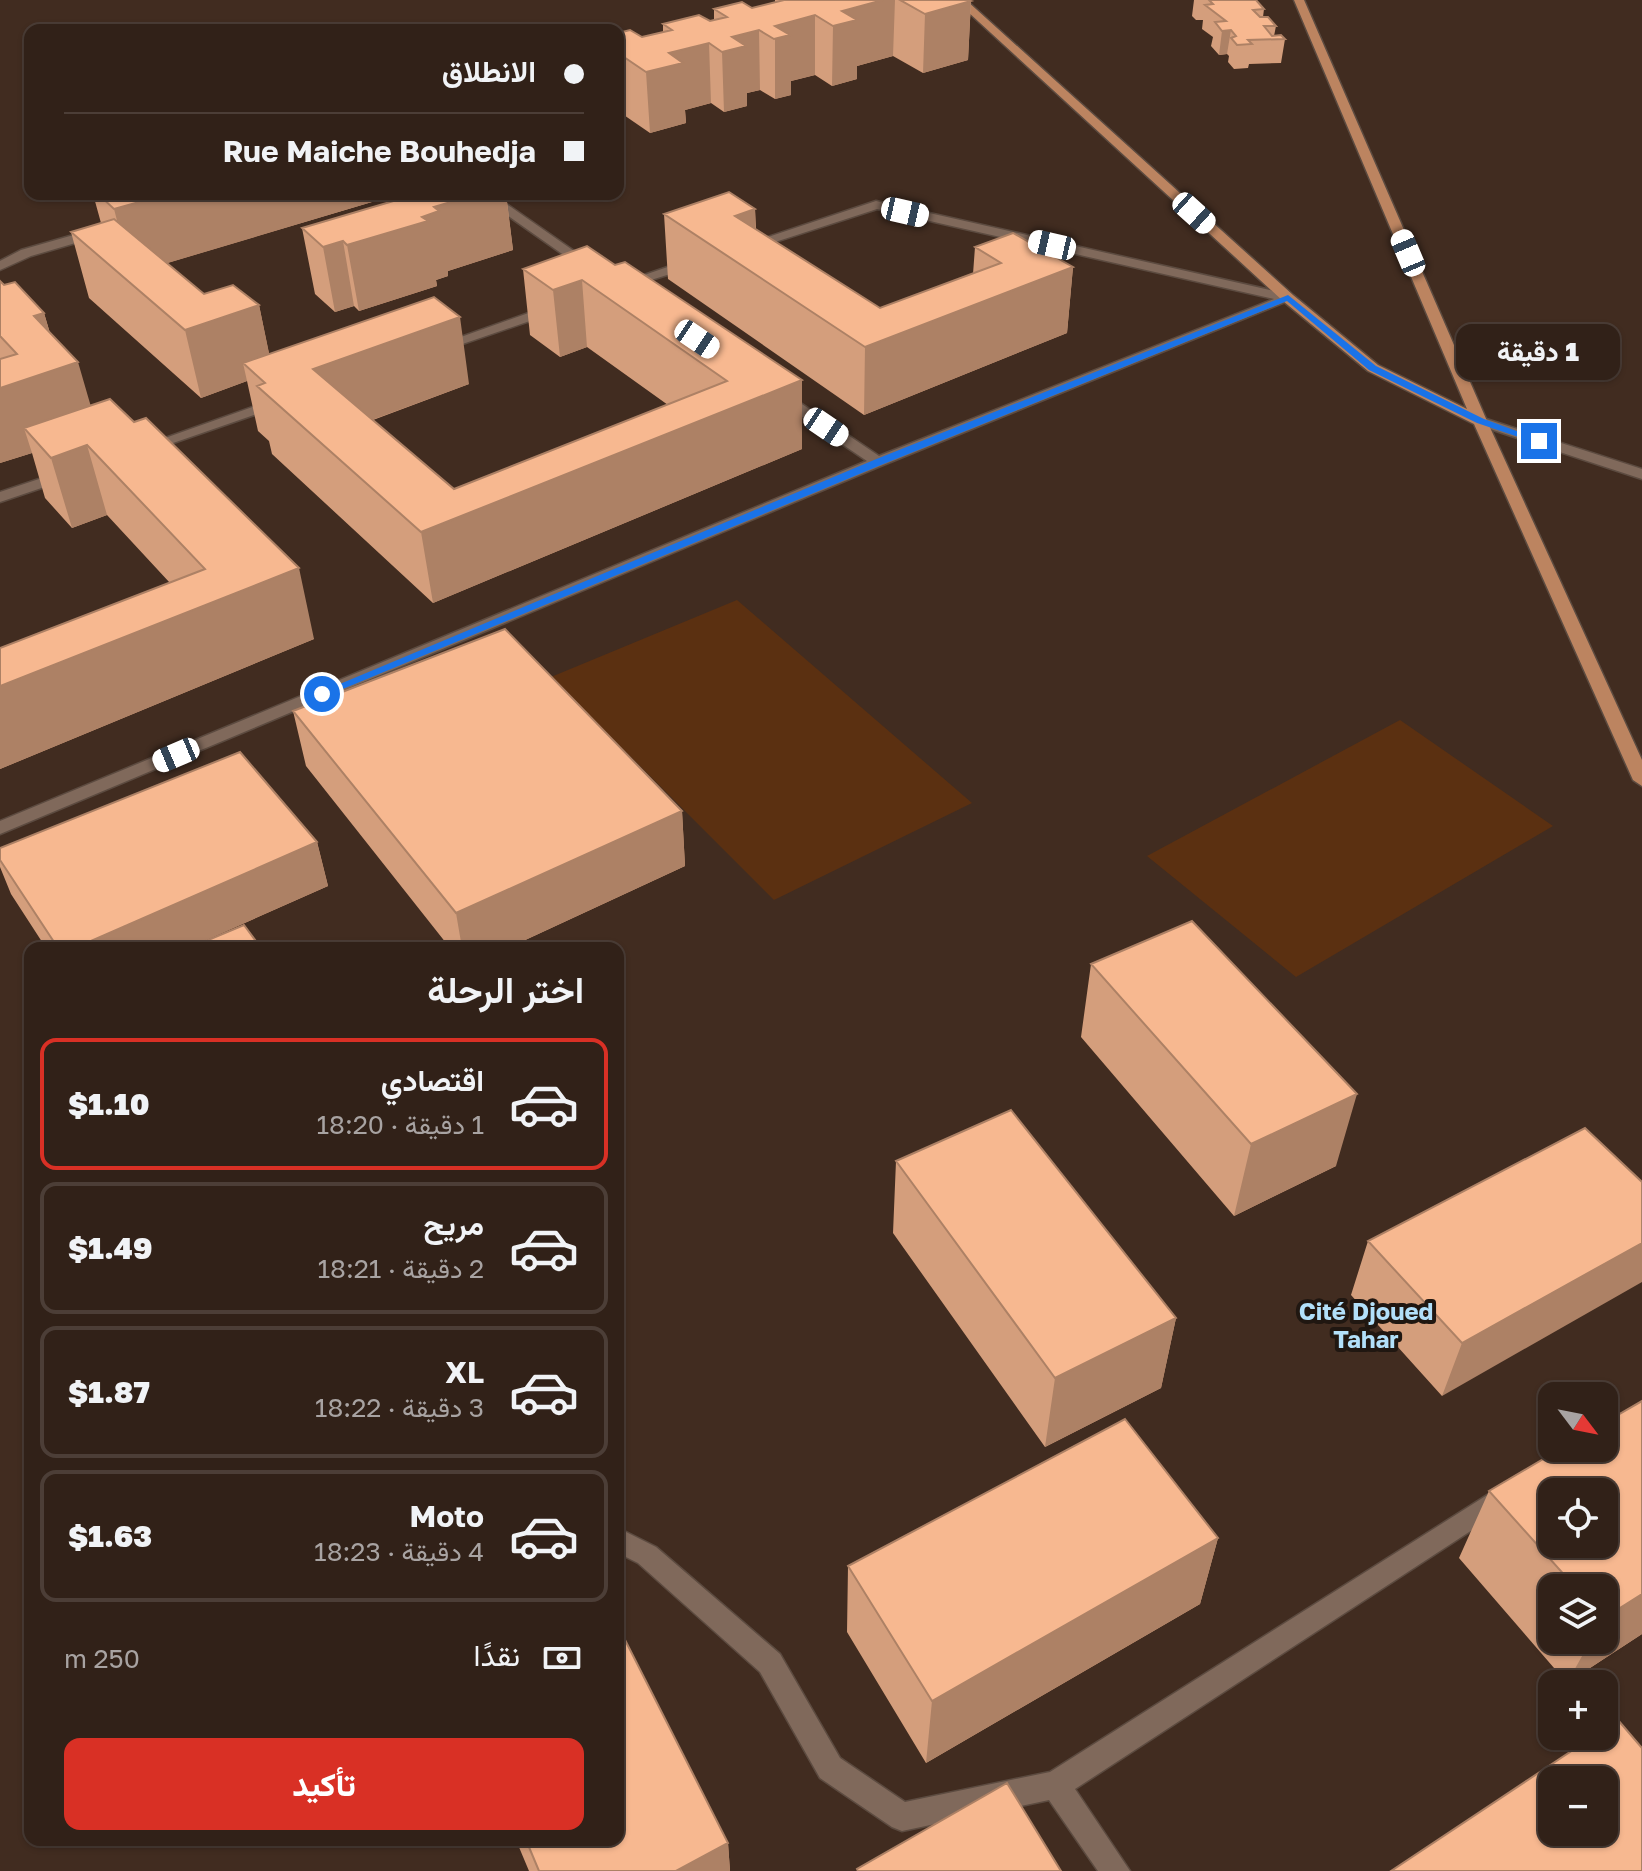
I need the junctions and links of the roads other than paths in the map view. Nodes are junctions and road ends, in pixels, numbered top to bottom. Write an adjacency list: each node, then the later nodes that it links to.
1 (960, 0): 8 (main road)
2 (1299, 0): 13 (main road)
3 (491, 200): 6 (street)
4 (113, 228): 7 (street)
5 (728, 252): 8 (street)
6 (701, 260)
7 (0, 266)
8 (1288, 298): 13 (main road); 15 (street)
9 (574, 302): 10 (street)
10 (423, 353)
11 (774, 392): 15 (street)
12 (287, 399): 14 (street)
13 (1480, 421): 17 (street); 19 (main road)
14 (136, 451)
15 (878, 462): 20 (street)
16 (75, 471): 18 (street)
17 (1642, 474)
18 (0, 497)
19 (1642, 780)
20 (0, 828)
21 (1524, 1483): 23 (street)
22 (624, 1543): 23 (street)
23 (1055, 1785): 24 (street)
24 (1115, 1871)

